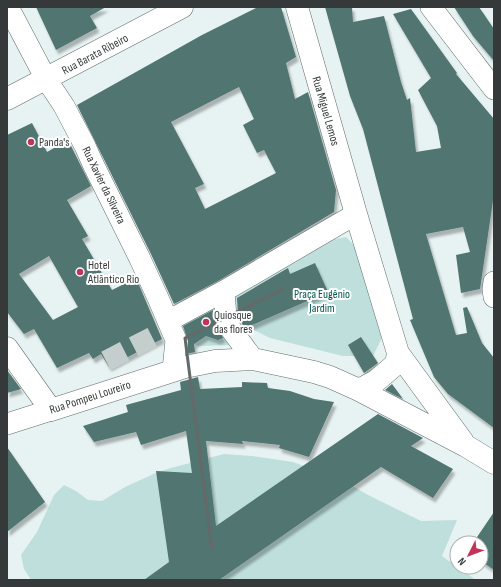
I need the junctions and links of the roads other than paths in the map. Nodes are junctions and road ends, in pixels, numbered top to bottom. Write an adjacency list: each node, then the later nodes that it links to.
1 (8, 7): 5 (street, Rua Xavier da Silveira)
2 (182, 7): 5 (main road, Rua Barata Ribeiro)
3 (297, 7): 8 (main road, Rua Miguel Lemos)
4 (431, 7): 6 (street)
5 (46, 79): 7 (main road, Rua Barata Ribeiro); 12 (street, Rua Xavier da Silveira)
6 (494, 89)
7 (7, 99)
8 (356, 214): 10 (street); 14 (main road)
9 (494, 282): 11 (street)
10 (224, 292): 12 (street); 15 (street)
11 (494, 297)
12 (167, 330): 16 (street, Rua Xavier da Silveira)
13 (7, 348): 18 (main road)
14 (398, 353): 17 (main road); 20 (main road)
15 (253, 359): 16 (main road); 17 (main road)
16 (173, 370): 18 (main road, Rua Pompeu Loureiro)
17 (359, 390): 20 (main road)
18 (51, 410): 19 (street, Rua Pompeu Loureiro)
19 (7, 424)
20 (466, 446): 21 (main road)
21 (494, 464)

